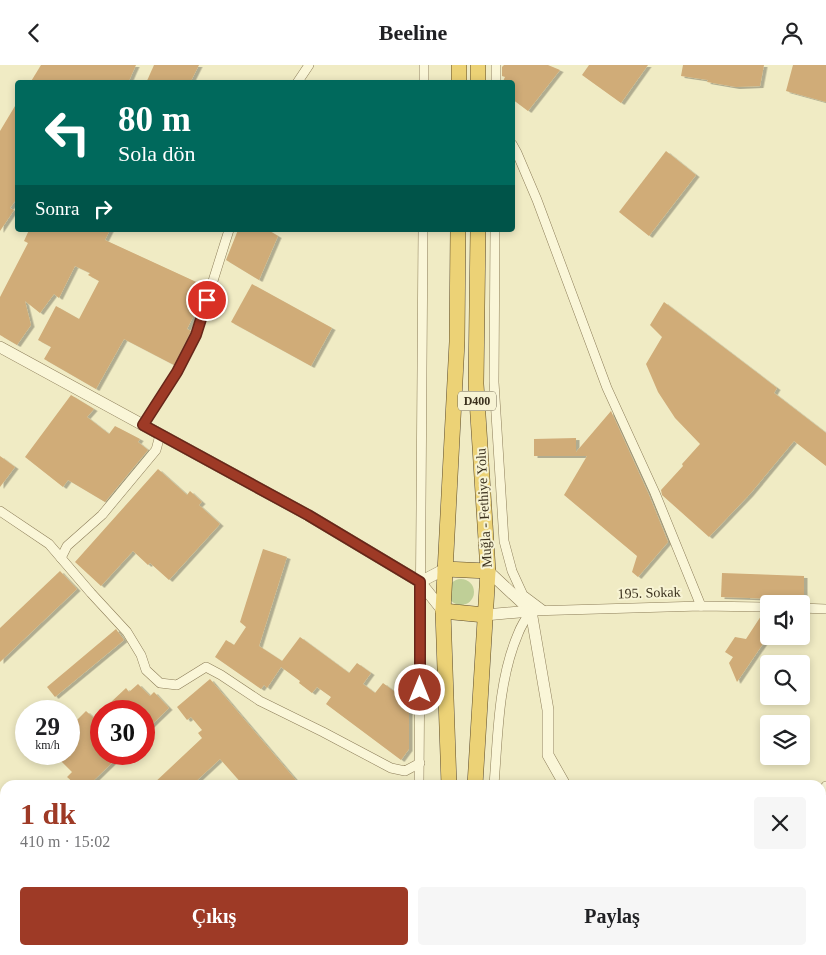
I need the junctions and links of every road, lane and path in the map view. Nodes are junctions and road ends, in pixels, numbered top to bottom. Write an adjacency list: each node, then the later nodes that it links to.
1 (309, 65): 6 (street)
2 (424, 65): 7 (street)
3 (459, 65): 8 (highway)
4 (478, 65): 9 (highway)
5 (496, 65): 10 (street)
6 (299, 80)
7 (424, 80)
8 (459, 80)
9 (478, 80)
10 (496, 80)
11 (515, 148): 25 (street)
12 (229, 232): 18 (street)
13 (422, 232): 24 (street)
14 (458, 232): 22 (highway, D400)
15 (478, 232): 23 (highway, Muğla - Fethiye Yolu / D400)
16 (495, 232): 29 (street)
17 (0, 347): 18 (street)
18 (143, 425): 19 (street)
19 (160, 435): 21 (street); 24 (street)
20 (0, 511): 21 (street)
21 (61, 558): 33 (street)
22 (445, 569): 23 (highway); 24 (street); 30 (highway, D400)
23 (488, 571): 31 (street); 32 (highway, Muğla - Fethiye Yolu / D400)
24 (420, 582): 30 (street); 33 (street)
25 (700, 606): 26 (street, 195. Sokak); 29 (street, 195. Sokak)
26 (760, 607)
27 (810, 608): 28 (street)
28 (826, 609)
29 (543, 610): 31 (street, 195. Sokak)
30 (443, 611): 32 (highway); 35 (highway, D400)
31 (530, 611): 32 (street); 37 (street); 38 (street)
32 (485, 615): 36 (highway, Muğla - Fethiye Yolu / D400)
33 (420, 763): 34 (street)
34 (419, 780)
35 (449, 780)
36 (475, 780)
37 (494, 780)
38 (562, 780)

